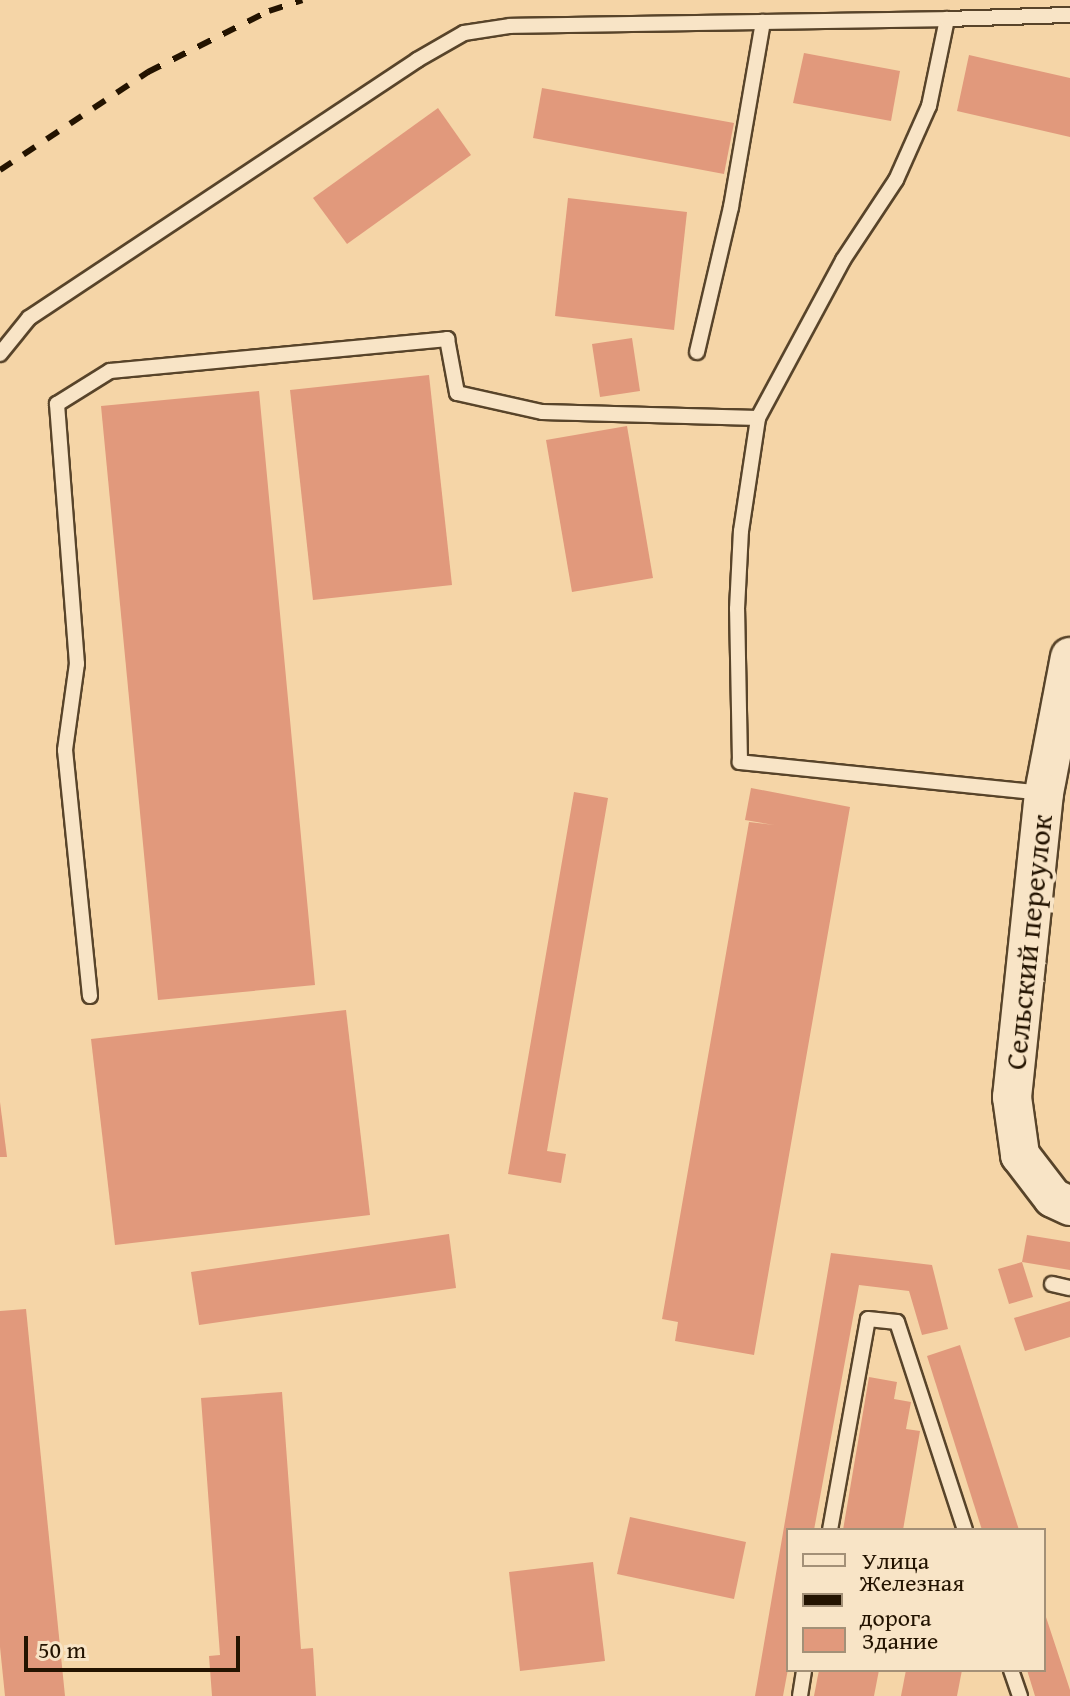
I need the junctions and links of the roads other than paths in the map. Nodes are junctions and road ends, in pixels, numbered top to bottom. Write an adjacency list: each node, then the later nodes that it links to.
1 (1070, 15): 2 (lane)
2 (947, 19): 3 (lane); 6 (lane)
3 (763, 22): 4 (lane); 5 (lane)
4 (697, 352)
5 (0, 354)
6 (758, 418): 8 (lane); 9 (lane)
7 (1070, 657): 8 (street, Сельский переулок)
8 (1044, 793): 10 (street, Сельский переулок)
9 (90, 996)
10 (1070, 1206)
11 (1052, 1284): 12 (lane)
12 (1070, 1288)
13 (830, 1528): 14 (lane)
14 (964, 1528)
15 (804, 1672): 17 (lane)
16 (1012, 1672): 18 (lane)
17 (800, 1696)
18 (1020, 1696)

